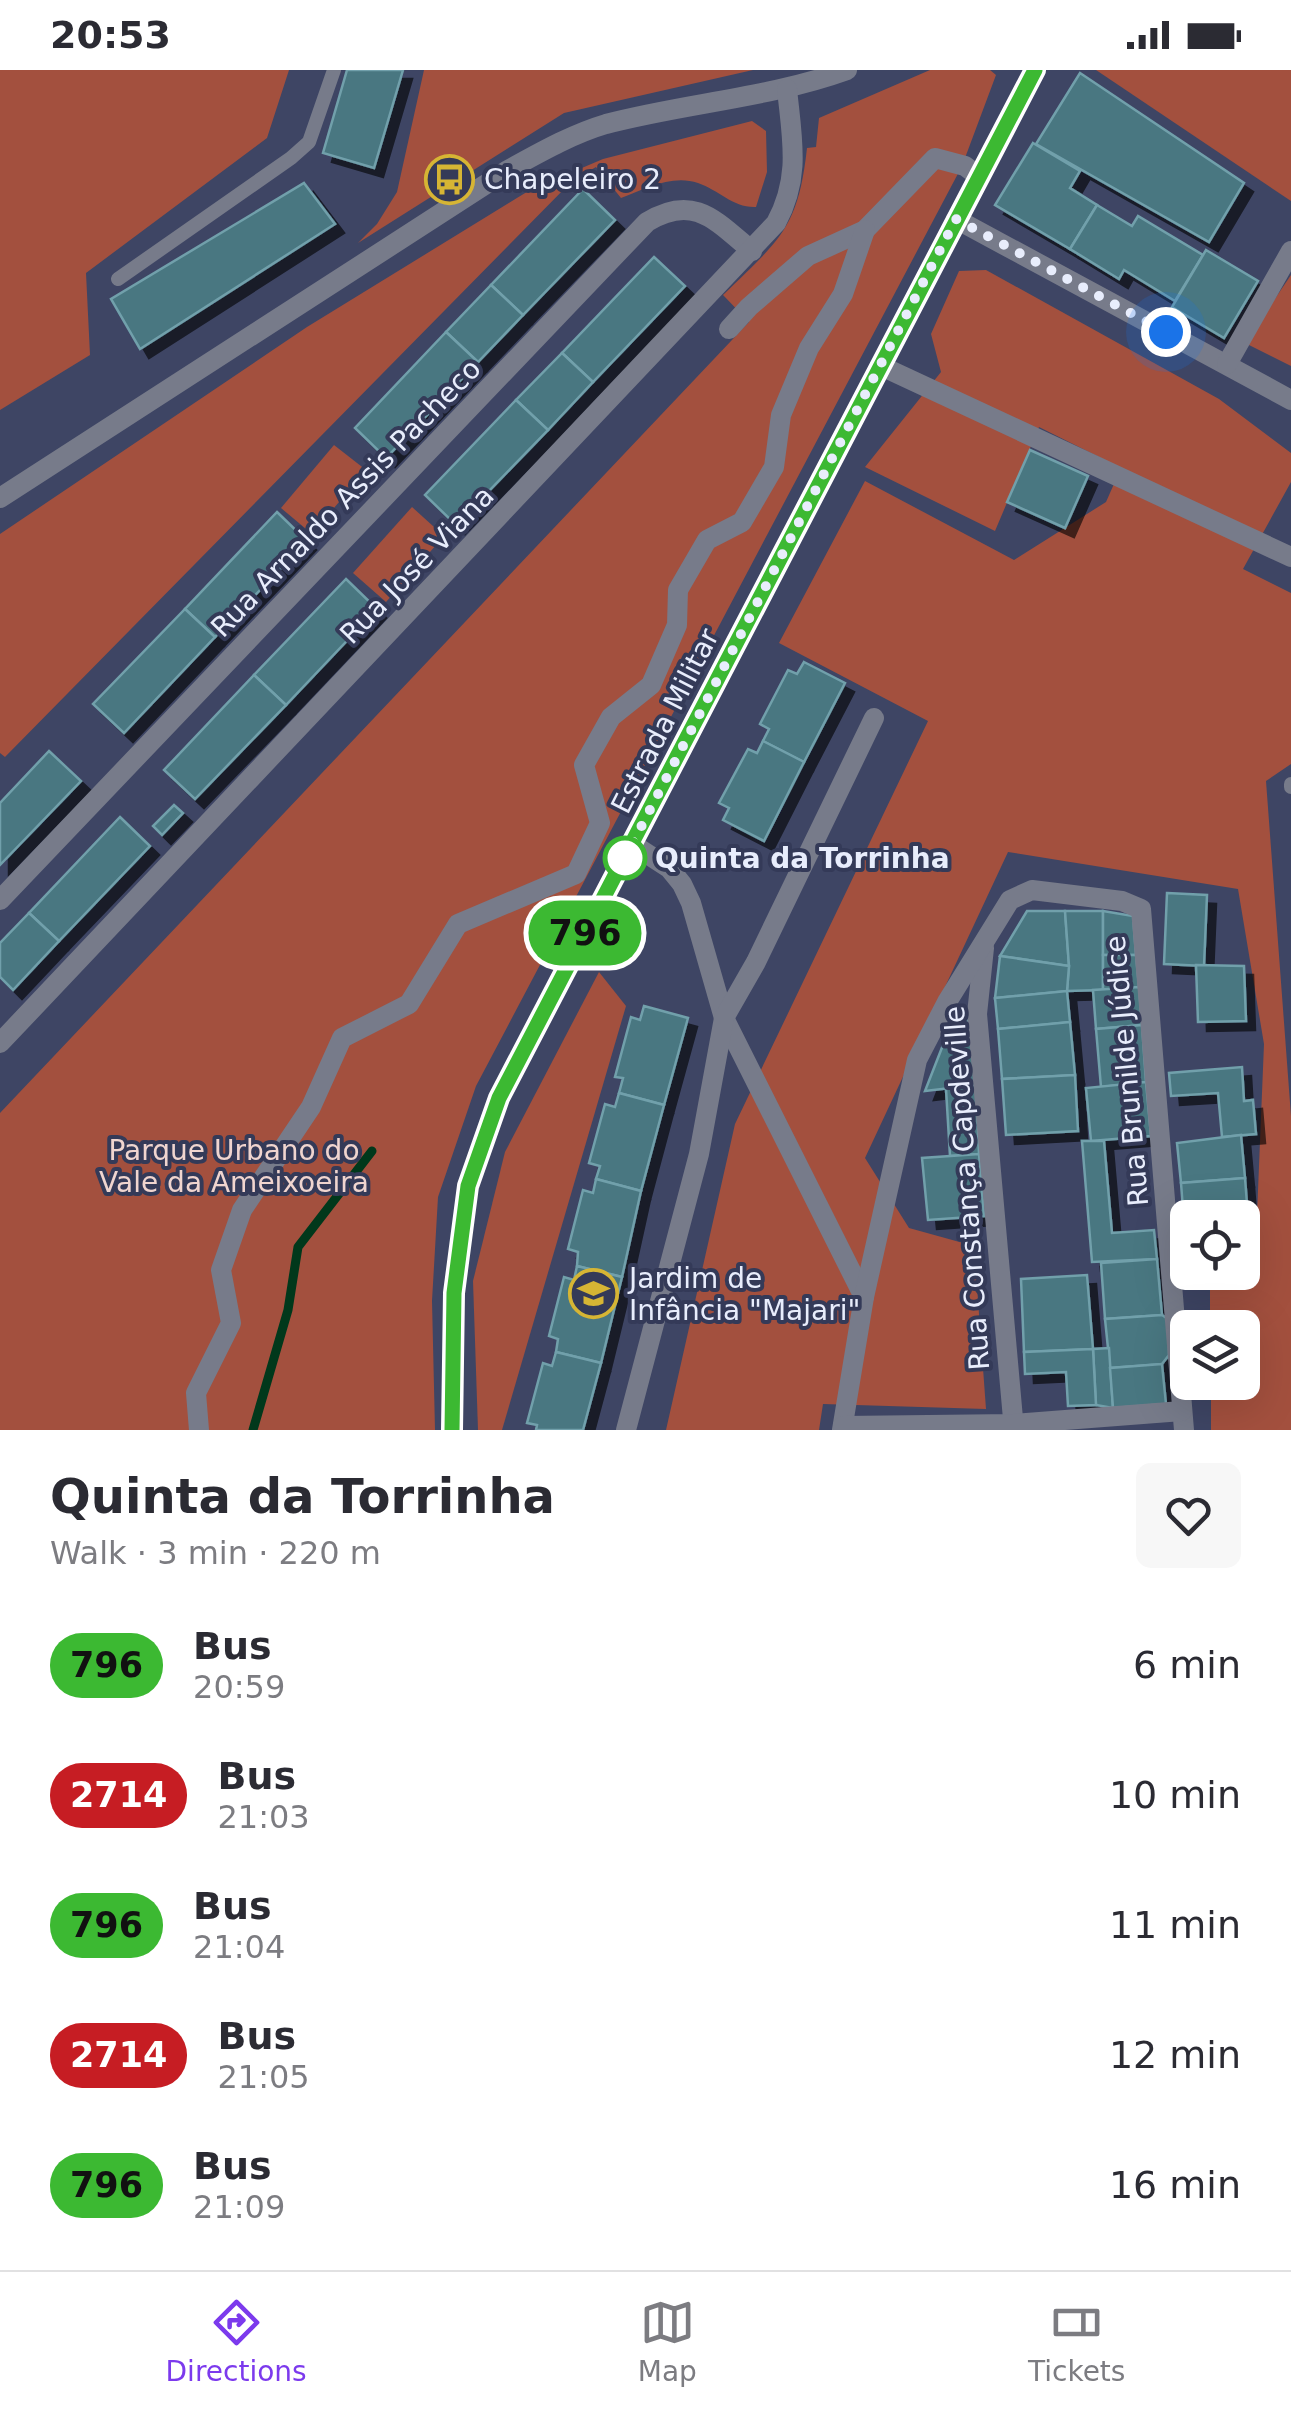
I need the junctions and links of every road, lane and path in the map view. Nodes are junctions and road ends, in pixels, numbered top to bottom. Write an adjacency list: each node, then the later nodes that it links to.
1 (334, 70): 10 (lane)
2 (847, 70): 4 (street)
3 (1036, 70): 5 (street, Estrada Militar)
4 (787, 89): 8 (street, Rua José Viana); 15 (street)
5 (978, 176): 6 (street, Estrada Militar); 7 (street)
6 (956, 219): 12 (street); 13 (street, Estrada Militar)
7 (865, 230): 11 (street); 27 (street)
8 (752, 251): 19 (street, Rua Arnaldo Assis Pacheco); 22 (street, Rua José Viana)
9 (1291, 251): 12 (street)
10 (118, 279)
11 (730, 329)
12 (1226, 364): 14 (street)
13 (881, 366): 16 (street); 18 (street, Estrada Militar)
14 (1291, 400)
15 (0, 498)
16 (1291, 556)
17 (874, 718): 21 (street)
18 (632, 844): 21 (street); 28 (street, Estrada Militar)
19 (0, 900)
20 (985, 941): 23 (street, Rua Brunilde Júdice); 24 (street, Rua Brunilde Júdice); 25 (street, Rua Constança Capdeville)
21 (724, 1018): 23 (street); 29 (street)
22 (0, 1044)
23 (864, 1296): 26 (street, Rua Brunilde Júdice)
24 (1183, 1420): 25 (street)
25 (1014, 1427): 26 (street)
26 (842, 1428)
27 (199, 1430)
28 (452, 1430)
29 (626, 1430)

